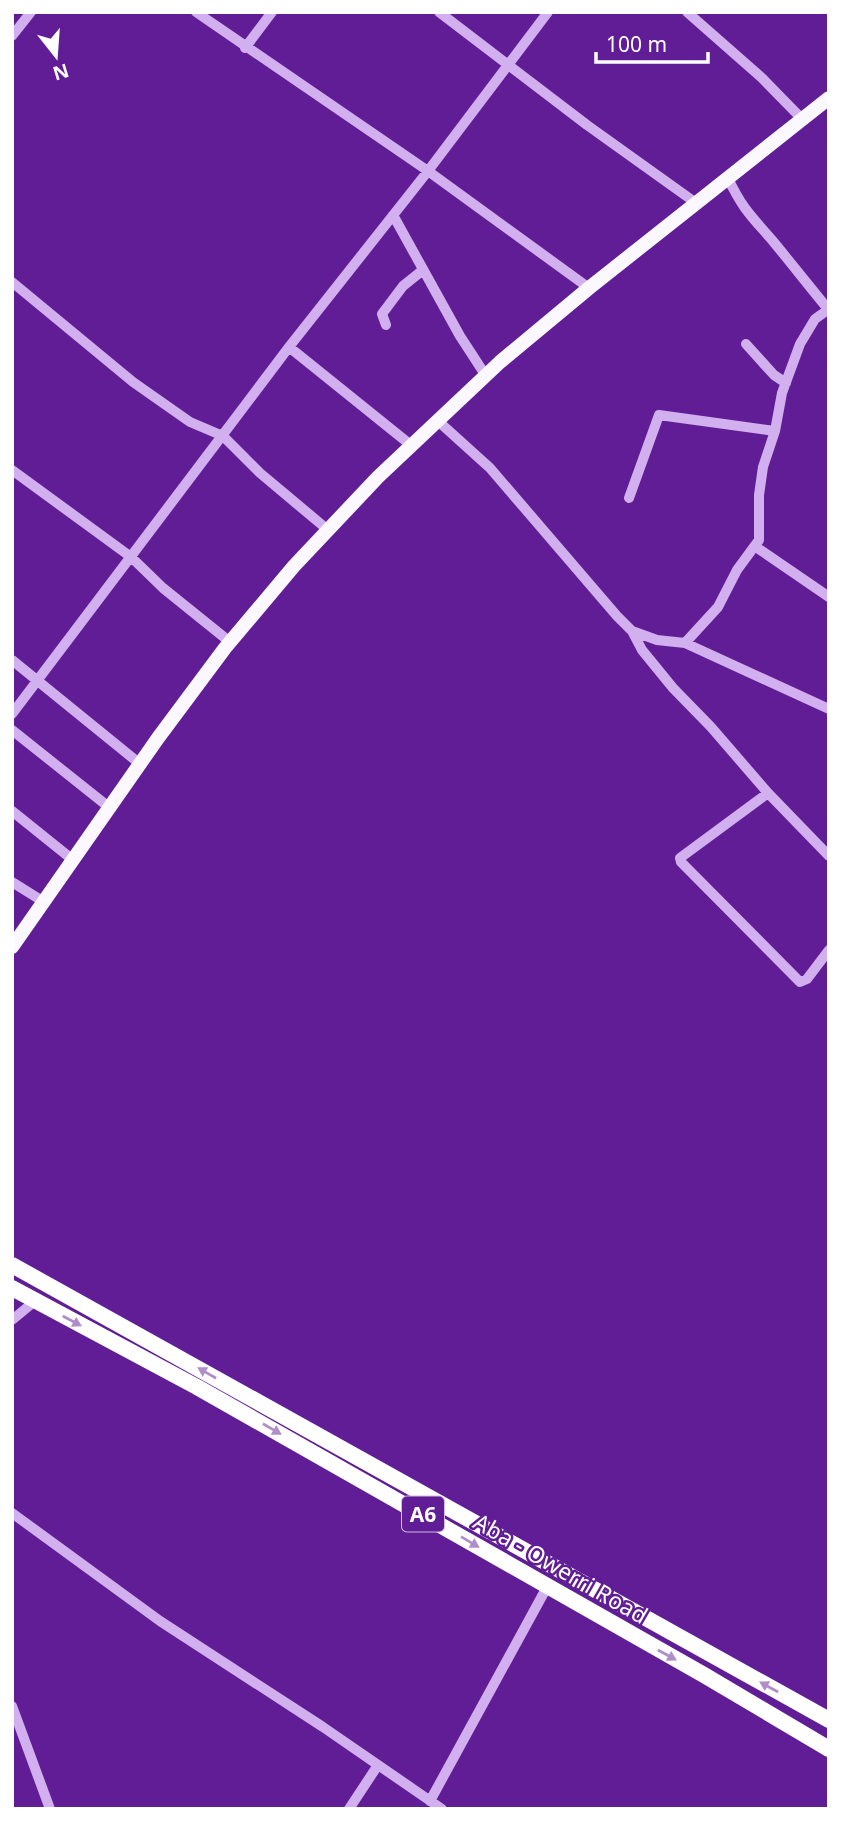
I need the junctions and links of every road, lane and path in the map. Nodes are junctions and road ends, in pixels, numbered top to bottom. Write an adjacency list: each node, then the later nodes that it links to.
1 (31, 12): 7 (street)
2 (196, 12): 8 (street)
3 (272, 12): 8 (street)
4 (439, 12): 9 (street)
5 (548, 12): 9 (street)
6 (687, 12): 11 (street)
7 (12, 36)
8 (245, 48): 12 (street)
9 (507, 64): 12 (street); 14 (street)
10 (829, 98): 11 (main road)
11 (803, 120): 13 (main road)
12 (428, 170): 15 (street); 18 (street)
13 (728, 178): 14 (main road); 19 (street)
14 (696, 203): 18 (main road)
15 (393, 215): 16 (street); 22 (street)
16 (423, 270): 20 (street); 23 (street)
17 (12, 282): 27 (street)
18 (589, 288): 23 (main road)
19 (828, 309): 24 (street)
20 (386, 325)
21 (746, 344): 24 (street)
22 (289, 347): 27 (street); 28 (street)
23 (486, 376): 25 (main road)
24 (786, 383): 26 (street)
25 (438, 421): 28 (main road); 35 (street)
26 (775, 431): 30 (street); 32 (street)
27 (223, 436): 31 (street); 33 (street)
28 (412, 446): 31 (main road)
29 (12, 470): 33 (street)
30 (629, 498)
31 (328, 530): 36 (main road)
32 (756, 547): 34 (street); 37 (street)
33 (131, 558): 36 (street); 39 (street)
34 (829, 597)
35 (632, 631): 37 (street); 44 (street)
36 (230, 642): 43 (main road)
37 (685, 643): 40 (street)
38 (12, 660): 39 (street)
39 (39, 680): 41 (street); 43 (street)
40 (829, 709)
41 (12, 714)
42 (12, 730): 45 (street)
43 (140, 764): 45 (main road)
44 (768, 793): 47 (street); 52 (street)
45 (110, 808): 48 (main road)
46 (12, 811): 48 (street)
47 (829, 856)
48 (73, 860): 50 (main road)
49 (12, 882): 50 (street)
50 (44, 902): 51 (main road)
51 (12, 947)
52 (829, 950)
53 (12, 1265): 57 (highway, Aba - Owerri Road / A6, one-way to 53)
54 (12, 1288): 55 (highway, Aba - Owerri Road / A6)
55 (35, 1301): 56 (street); 57 (highway, Aba - Owerri Road / A6, one-way to 57)
56 (12, 1320)
57 (361, 1470): 59 (highway, Aba - Owerri Road / A6, one-way to 59); 61 (highway, Aba - Owerri Road / A6, one-way to 57)
58 (12, 1513): 63 (street)
59 (547, 1587): 62 (highway, Aba - Owerri Road / A6, one-way to 62); 64 (street)
60 (12, 1706): 65 (street)
61 (829, 1720)
62 (829, 1749)
63 (378, 1765): 64 (street); 66 (street)
64 (430, 1801): 67 (street)
65 (46, 1808)
66 (349, 1809)
67 (442, 1809)

